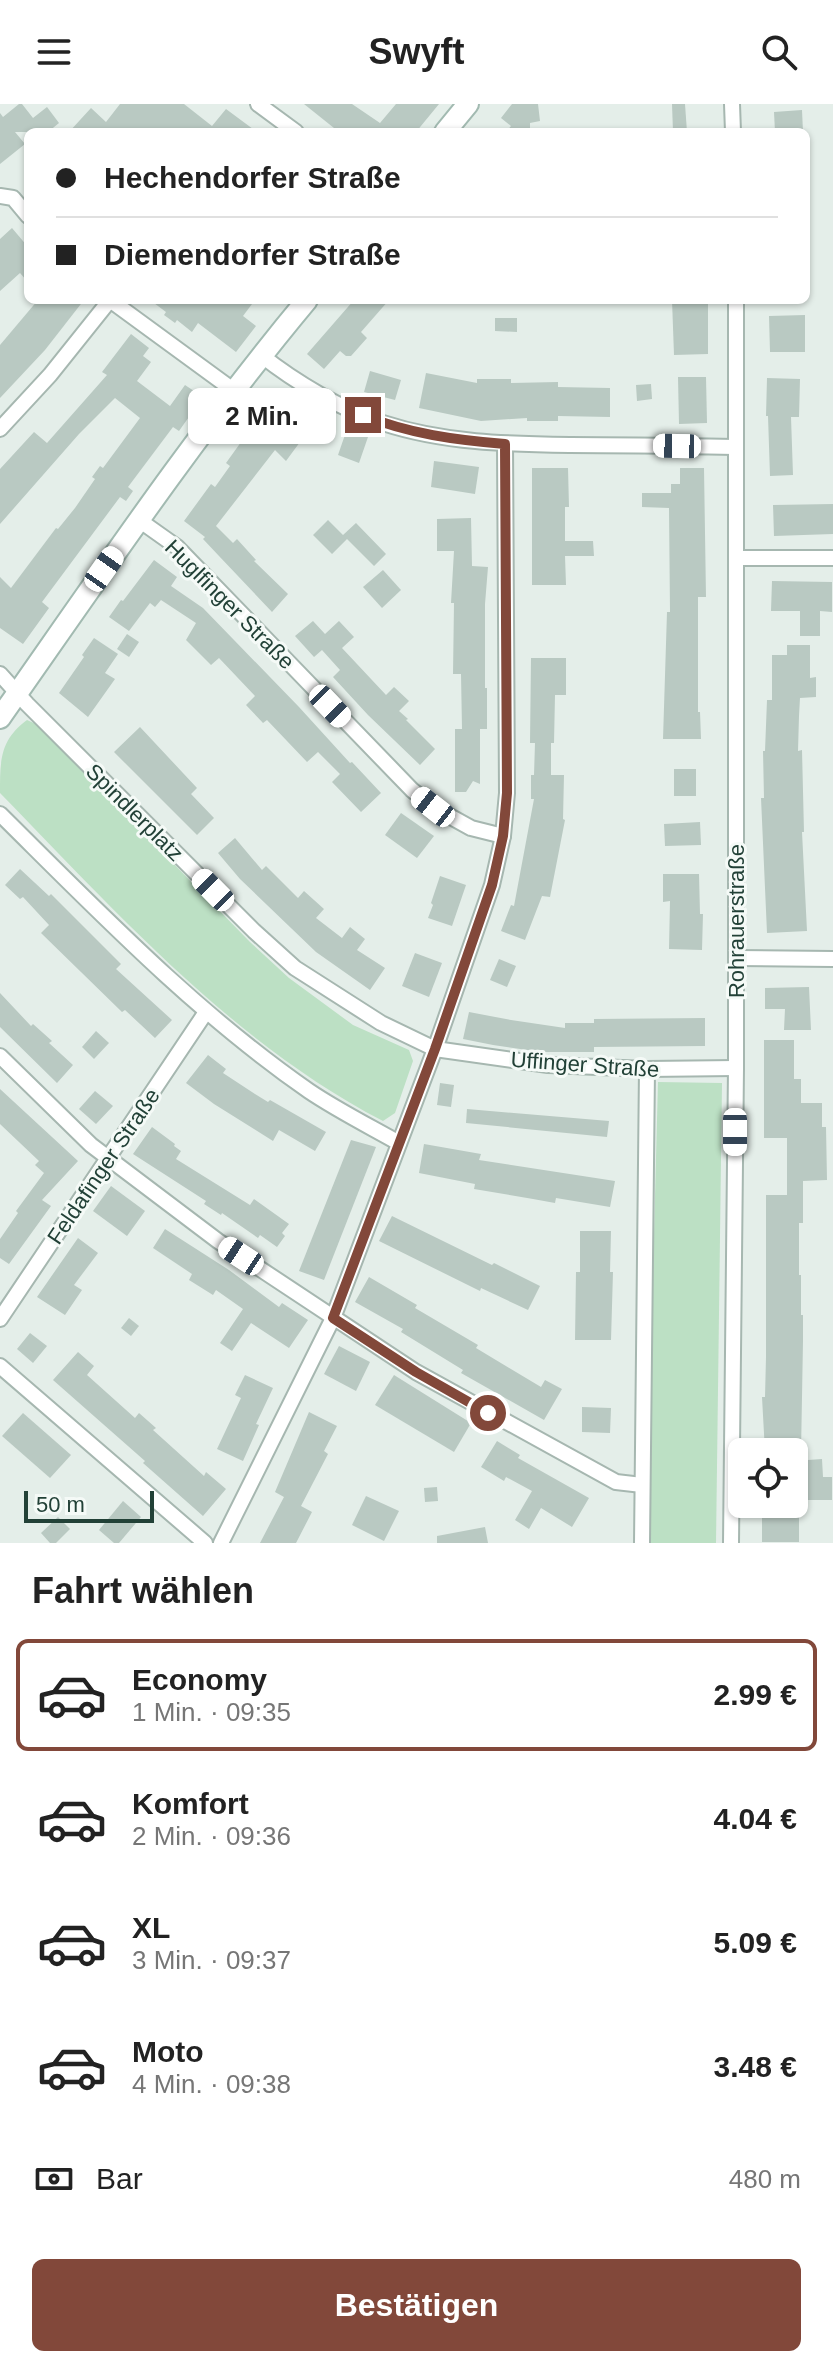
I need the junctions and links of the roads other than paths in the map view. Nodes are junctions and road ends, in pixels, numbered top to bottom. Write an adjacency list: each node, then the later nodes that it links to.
1 (468, 104): 5 (main road)
2 (732, 104): 6 (street)
3 (265, 106): 4 (street)
4 (291, 128)
5 (448, 128)
6 (733, 128)
7 (0, 196): 8 (street)
8 (24, 211)
9 (107, 304): 15 (street)
10 (115, 304): 14 (street)
11 (304, 304): 13 (main road)
12 (736, 304): 17 (street, Rohrauerstraße)
13 (261, 355): 14 (main road); 16 (street)
14 (233, 390): 18 (main road)
15 (0, 429)
16 (505, 444): 17 (street); 25 (street)
17 (735, 447): 19 (street, Rohrauerstraße)
18 (139, 520): 22 (main road); 25 (street, Huglfinger Straße)
19 (737, 558): 20 (street); 26 (street, Rohrauerstraße)
20 (833, 558)
21 (0, 674): 22 (street, Spindlerplatz)
22 (18, 693): 23 (main road); 29 (street, Spindlerplatz)
23 (0, 718)
24 (0, 814): 28 (street)
25 (503, 836): 29 (street)
26 (736, 958): 27 (street); 31 (street, Rohrauerstraße)
27 (833, 959)
28 (206, 1012): 33 (street); 34 (street, Feldafinger Straße)
29 (435, 1049): 32 (street, Uffinger Straße); 33 (street)
30 (0, 1056): 34 (street)
31 (736, 1068): 32 (street, Uffinger Straße); 42 (street, Rohrauerstraße)
32 (647, 1069): 38 (street)
33 (399, 1143): 35 (street)
34 (108, 1159): 35 (street); 36 (street, Feldafinger Straße)
35 (333, 1318): 38 (street); 40 (street)
36 (0, 1319)
37 (0, 1366): 39 (street)
38 (642, 1485): 41 (street)
39 (205, 1543)
40 (221, 1543)
41 (642, 1543)
42 (731, 1543)

